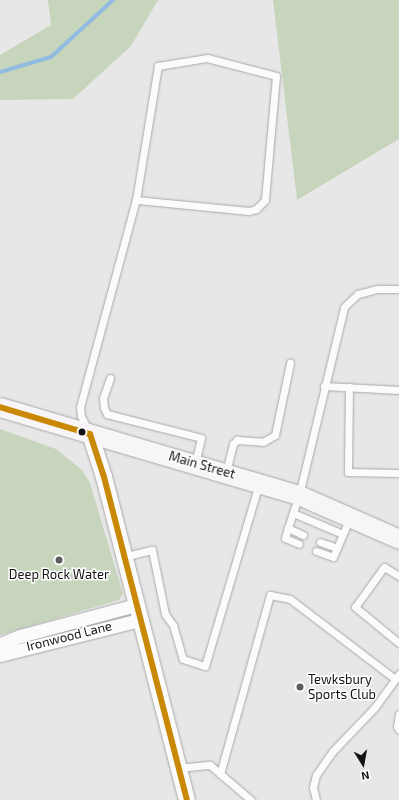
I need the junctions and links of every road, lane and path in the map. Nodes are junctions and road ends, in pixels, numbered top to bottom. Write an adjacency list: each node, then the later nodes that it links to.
1 (136, 200): 1 (lane); 9 (lane)
2 (399, 289): 5 (lane)
3 (290, 363): 11 (lane)
4 (110, 378): 10 (lane)
5 (324, 386): 6 (lane); 14 (lane)
6 (349, 387): 7 (lane); 12 (lane)
7 (399, 390)
8 (0, 407): 9 (main road, Main Street)
9 (90, 434): 10 (main road, Main Street); 25 (street)
10 (195, 464): 11 (main road, Main Street)
11 (226, 472): 13 (main road, Main Street)
12 (399, 473)
13 (259, 482): 14 (main road, Main Street); 25 (lane)
14 (299, 494): 15 (lane); 16 (main road, Main Street)
15 (293, 513): 17 (lane); 18 (lane)
16 (350, 516): 18 (lane); 20 (main road, Main Street)
17 (288, 528): 19 (lane); 22 (lane)
18 (343, 534): 23 (lane)
19 (303, 535)
20 (399, 539)
21 (320, 542): 23 (lane)
22 (299, 544)
23 (337, 548): 24 (lane)
24 (316, 551)
25 (123, 557): 27 (street)
26 (399, 576): 28 (lane)
27 (138, 612): 29 (street, Ironwood Lane); 30 (street, Ironwood Lane); 34 (street)
28 (399, 643)
29 (0, 644)
30 (0, 655)
31 (397, 677): 35 (lane); 38 (lane)
32 (399, 714): 33 (lane)
33 (399, 730)
34 (179, 768): 35 (lane); 36 (street)
35 (220, 774): 37 (lane)
36 (186, 799)
37 (251, 800)
38 (316, 800)

